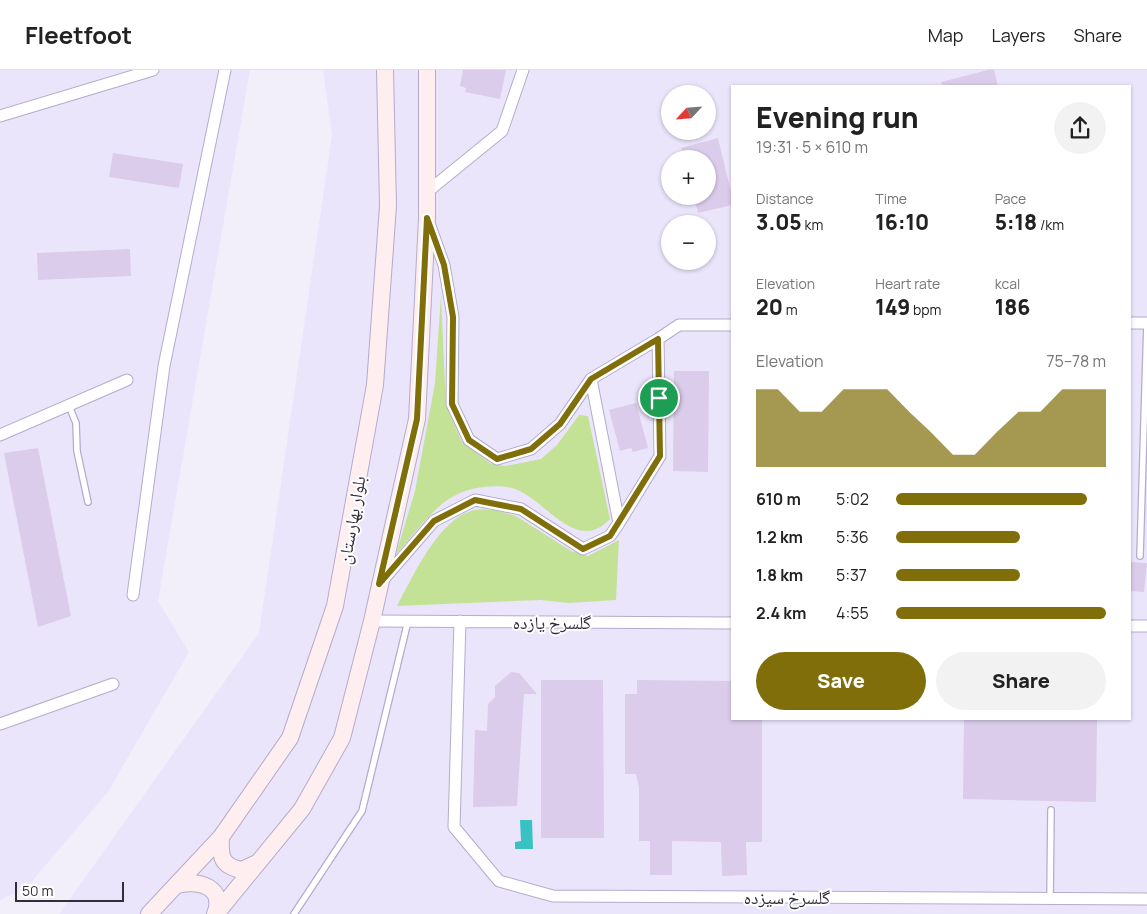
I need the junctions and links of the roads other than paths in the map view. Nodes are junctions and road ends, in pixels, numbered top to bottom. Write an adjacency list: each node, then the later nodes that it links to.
1 (153, 70): 6 (street)
2 (225, 70): 21 (street)
3 (385, 70): 31 (street, بلوار بهارستان)
4 (427, 70): 7 (street)
5 (523, 70): 7 (street)
6 (0, 116)
7 (427, 192): 8 (street)
8 (427, 218): 13 (street); 20 (street)
9 (1131, 323): 10 (street)
10 (1147, 323): 19 (lane)
11 (731, 325): 12 (street)
12 (658, 339): 13 (street); 18 (street)
13 (591, 379): 18 (street)
14 (127, 380): 15 (street)
15 (69, 406): 16 (street); 17 (lane)
16 (0, 435)
17 (88, 502)
18 (619, 523): 20 (street)
19 (1140, 556)
20 (379, 584): 22 (street)
21 (133, 595)
22 (372, 621): 23 (street, گلسرخ یازده); 32 (street)
23 (408, 621): 24 (street, گلسرخ یازده); 38 (lane)
24 (460, 621): 25 (street, گلسرخ یازده); 34 (street, گلسرخ سیزده)
25 (731, 623)
26 (1131, 626): 27 (street)
27 (1147, 626)
28 (113, 684): 29 (street)
29 (0, 724)
30 (1051, 810): 34 (lane)
31 (221, 837): 32 (street); 33 (street, بلوار بهارستان)
32 (259, 862): 37 (street)
33 (178, 885): 36 (street, بلوار بهارستان); 37 (street)
34 (1050, 899): 35 (street, گلسرخ سیزده)
35 (1147, 899)
36 (149, 914)
37 (215, 914)
38 (294, 914)

